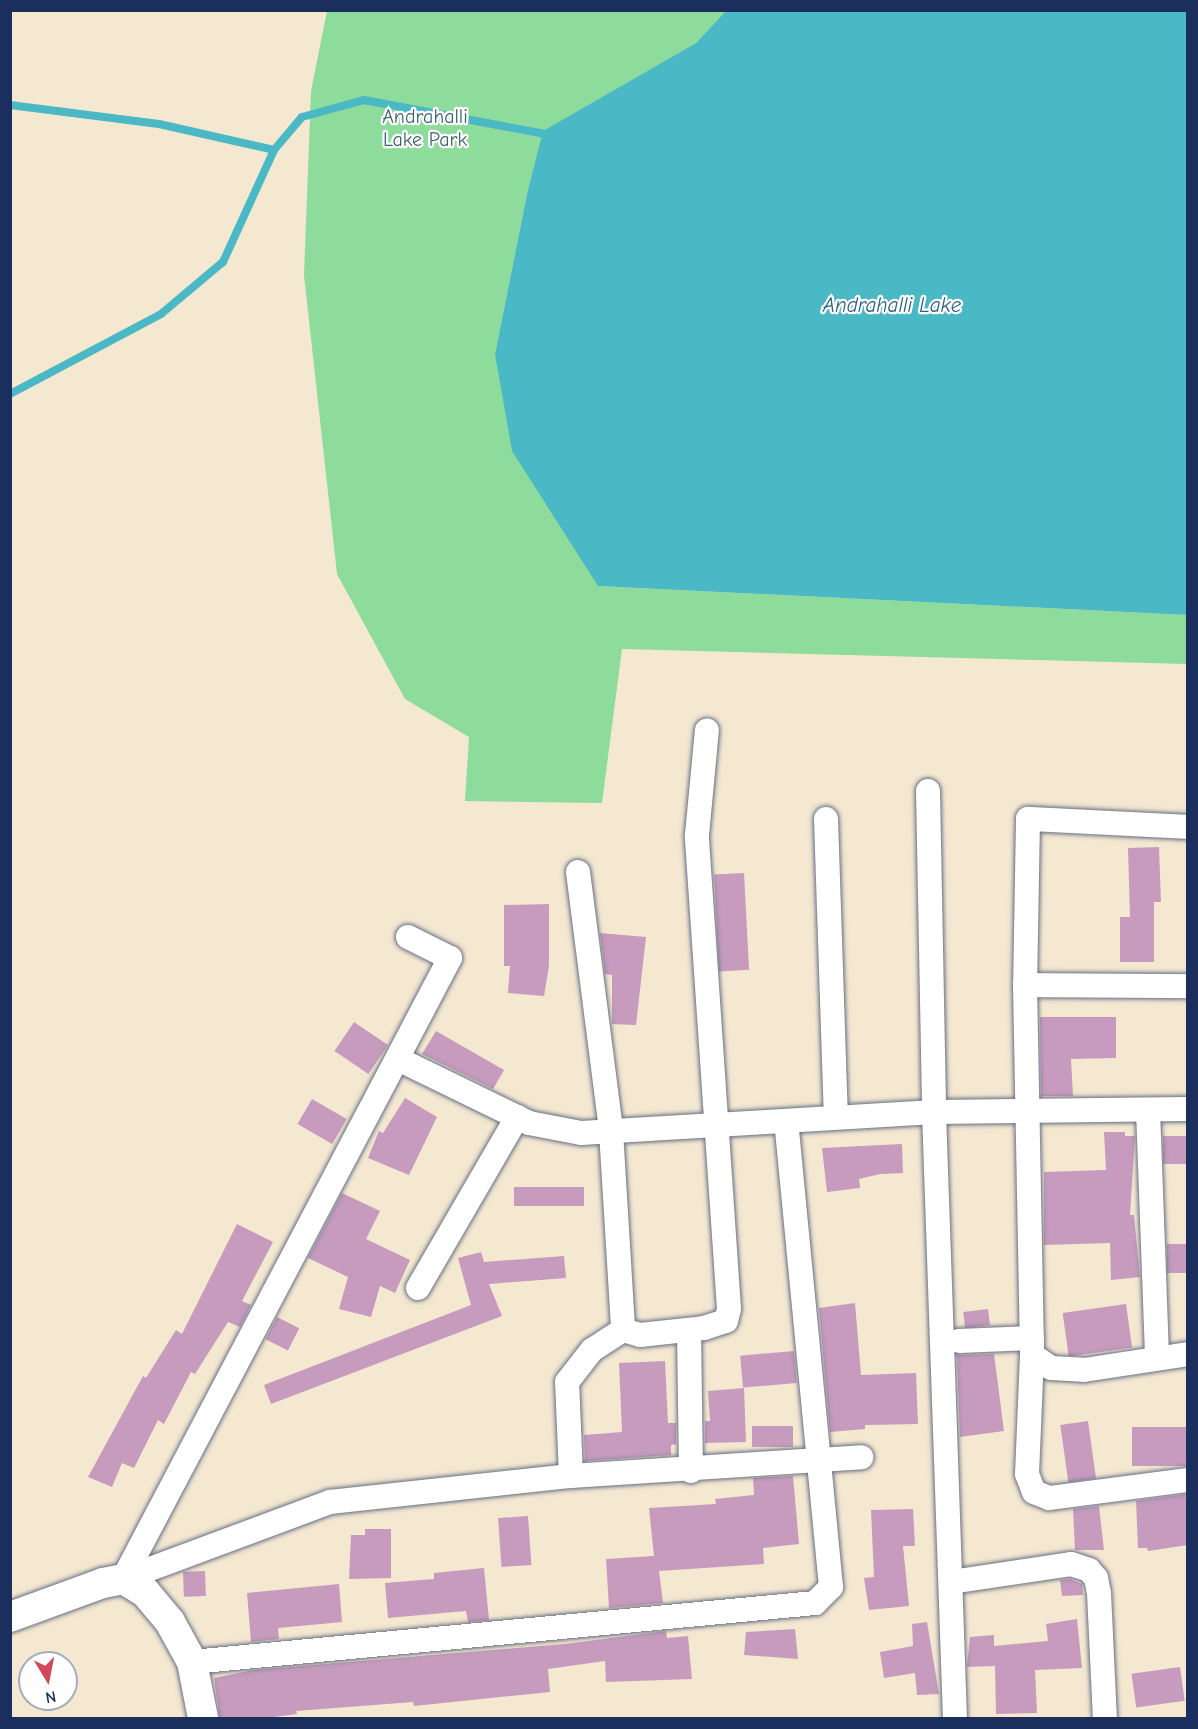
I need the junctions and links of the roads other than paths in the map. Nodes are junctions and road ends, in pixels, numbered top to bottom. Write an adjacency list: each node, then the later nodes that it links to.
1 (707, 730): 17 (street)
2 (928, 791): 12 (street)
3 (826, 819): 15 (street)
4 (1188, 827): 7 (street)
5 (578, 872): 18 (street)
6 (408, 937): 9 (street)
7 (1025, 985): 8 (street); 13 (street)
8 (1188, 986)
9 (398, 1059): 14 (street); 31 (street)
10 (1188, 1109): 11 (street)
11 (1148, 1110): 13 (street); 25 (street)
12 (934, 1112): 13 (street); 15 (street); 32 (street)
13 (1026, 1112): 23 (street)
14 (517, 1117): 18 (street); 19 (street)
15 (836, 1117): 16 (street)
16 (786, 1121): 17 (street); 27 (street)
17 (716, 1125): 18 (street); 21 (street)
18 (611, 1131): 20 (street)
19 (418, 1288)
20 (623, 1330): 21 (street); 29 (street)
21 (688, 1330): 28 (street)
22 (959, 1341): 23 (street)
23 (1032, 1347): 25 (street); 30 (street)
24 (1188, 1354): 25 (street)
25 (1157, 1358)
26 (861, 1457): 27 (street)
27 (819, 1462): 28 (street); 34 (street)
28 (690, 1471): 29 (street)
29 (571, 1476): 31 (street)
30 (1188, 1480)
31 (123, 1579): 33 (street); 34 (street)
32 (951, 1582): 36 (street); 37 (street)
33 (10, 1617)
34 (192, 1662): 35 (street)
35 (203, 1719)
36 (955, 1719)
37 (1105, 1719)

